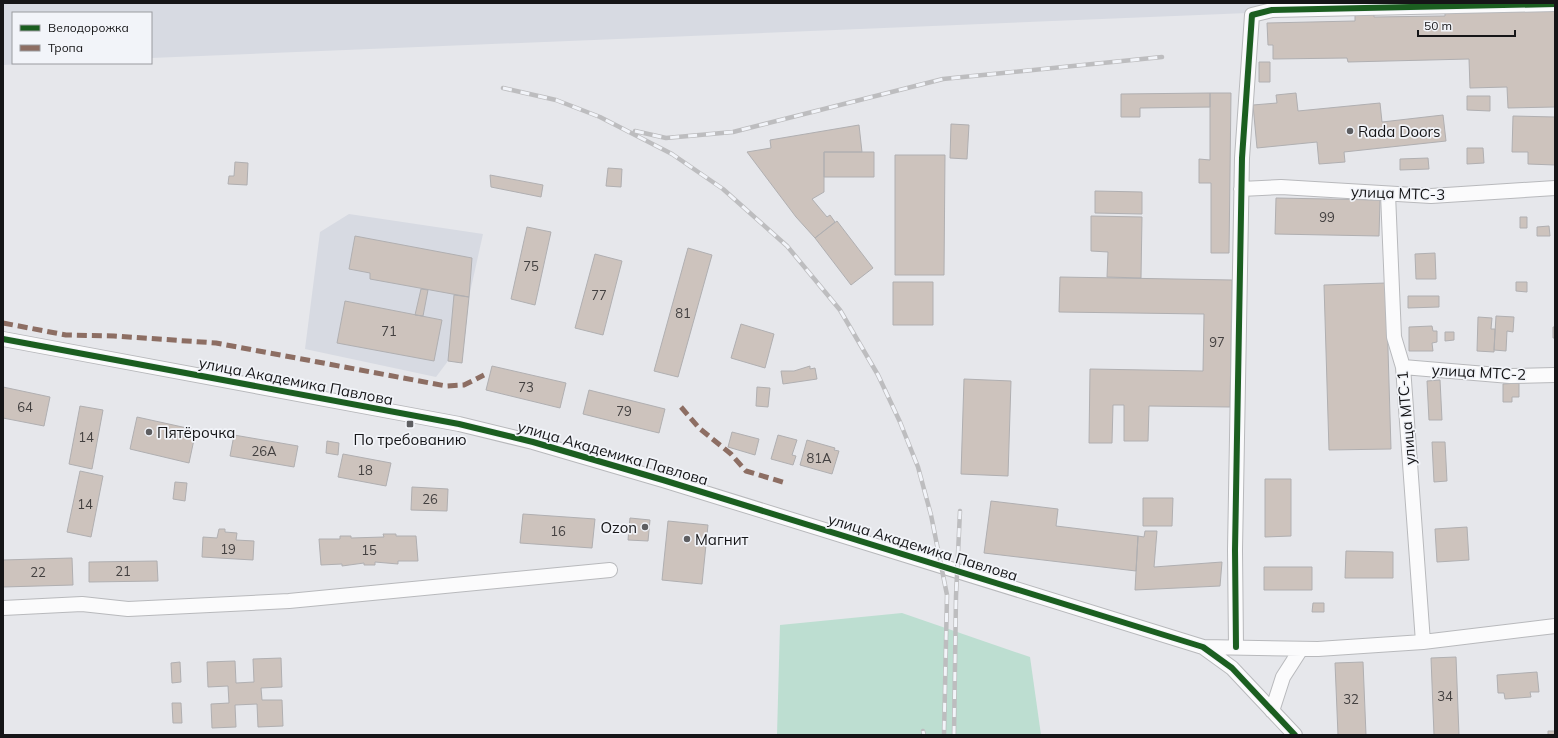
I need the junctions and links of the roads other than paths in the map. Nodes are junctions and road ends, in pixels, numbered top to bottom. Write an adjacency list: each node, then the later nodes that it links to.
1 (1555, 4): 3 (street)
2 (1555, 188): 4 (street, улица МТС-3)
3 (1241, 189): 4 (street, улица МТС-3); 13 (street)
4 (1388, 194): 6 (street, улица МТС-1)
5 (3, 339): 12 (street, улица Академика Павлова)
6 (1403, 367): 7 (street, улица МТС-2); 11 (street, улица МТС-1)
7 (1555, 375)
8 (610, 570): 9 (street)
9 (3, 608)
10 (1555, 626): 11 (street)
11 (1423, 642): 14 (street)
12 (1203, 647): 13 (street); 15 (street)
13 (1236, 647): 14 (street)
14 (1301, 649): 15 (street)
15 (1272, 710): 16 (street)
16 (1295, 735)

